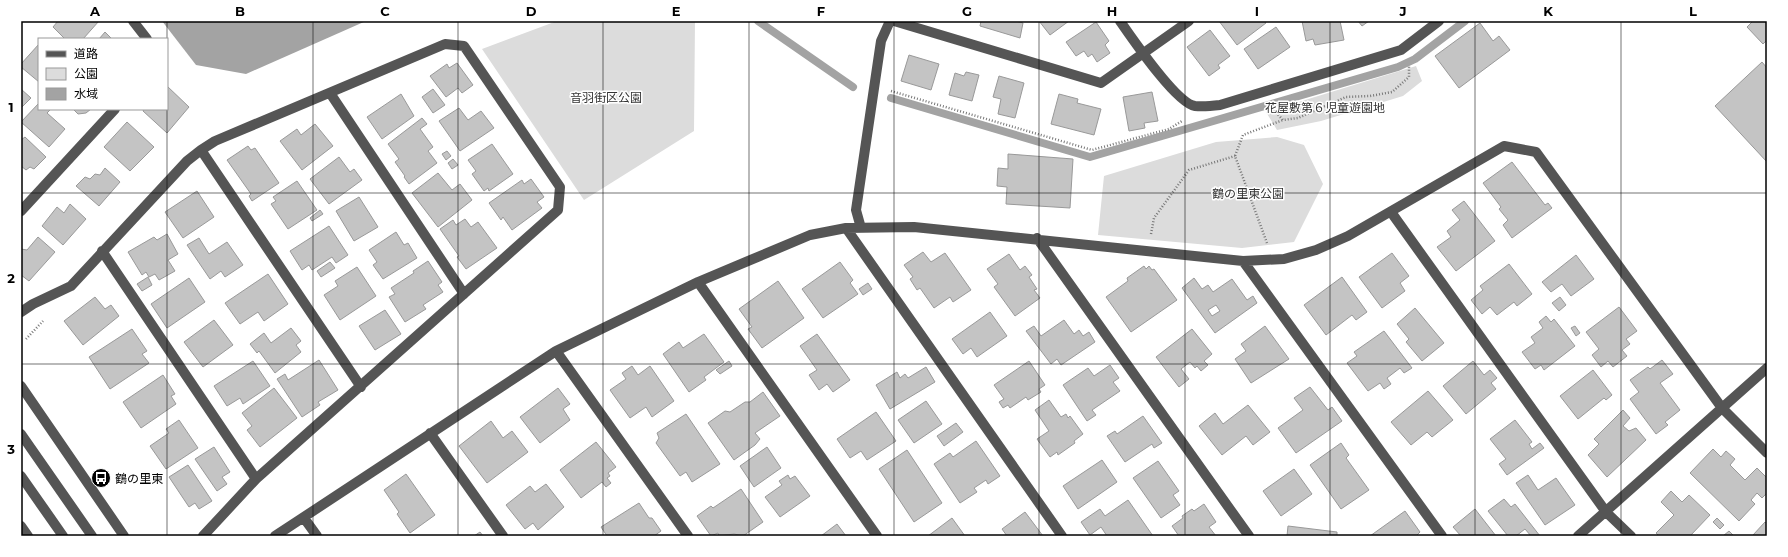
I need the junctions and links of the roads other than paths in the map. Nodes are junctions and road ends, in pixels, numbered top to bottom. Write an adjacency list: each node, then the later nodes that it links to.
1 (133, 21): 7 (street)
2 (890, 21): 15 (street)
3 (894, 21): 8 (street)
4 (1120, 21): 8 (street)
5 (1189, 21): 8 (street)
6 (1439, 21): 8 (street)
7 (146, 38)
8 (1144, 54)
9 (330, 93): 11 (street); 20 (street); 20 (street)
10 (114, 110): 12 (street)
11 (201, 150): 17 (street); 25 (street)
12 (21, 210)
13 (1391, 212): 18 (street); 26 (street); 32 (street)
14 (846, 228): 15 (street); 19 (street); 45 (street)
15 (861, 228): 16 (street)
16 (1037, 238): 18 (street); 46 (street)
17 (102, 251): 21 (street); 31 (street)
18 (1243, 260): 47 (street)
19 (698, 282): 22 (street); 44 (street)
20 (464, 294): 25 (street)
21 (21, 312)
22 (556, 351): 27 (street); 43 (street)
23 (1767, 368): 26 (street)
24 (21, 386): 38 (street)
25 (362, 387): 31 (street)
26 (1722, 408): 29 (street); 32 (street)
27 (430, 433): 33 (street); 42 (street)
28 (21, 434): 37 (street)
29 (1767, 453)
30 (21, 476): 36 (street)
31 (256, 479): 39 (street)
32 (1606, 512): 48 (street); 49 (street)
33 (304, 518): 40 (street); 41 (street)
34 (21, 526): 35 (street)
35 (28, 536)
36 (63, 536)
37 (92, 536)
38 (124, 536)
39 (203, 536)
40 (275, 536)
41 (317, 536)
42 (503, 536)
43 (688, 536)
44 (877, 536)
45 (1062, 536)
46 (1249, 536)
47 (1442, 536)
48 (1578, 536)
49 (1631, 536)

